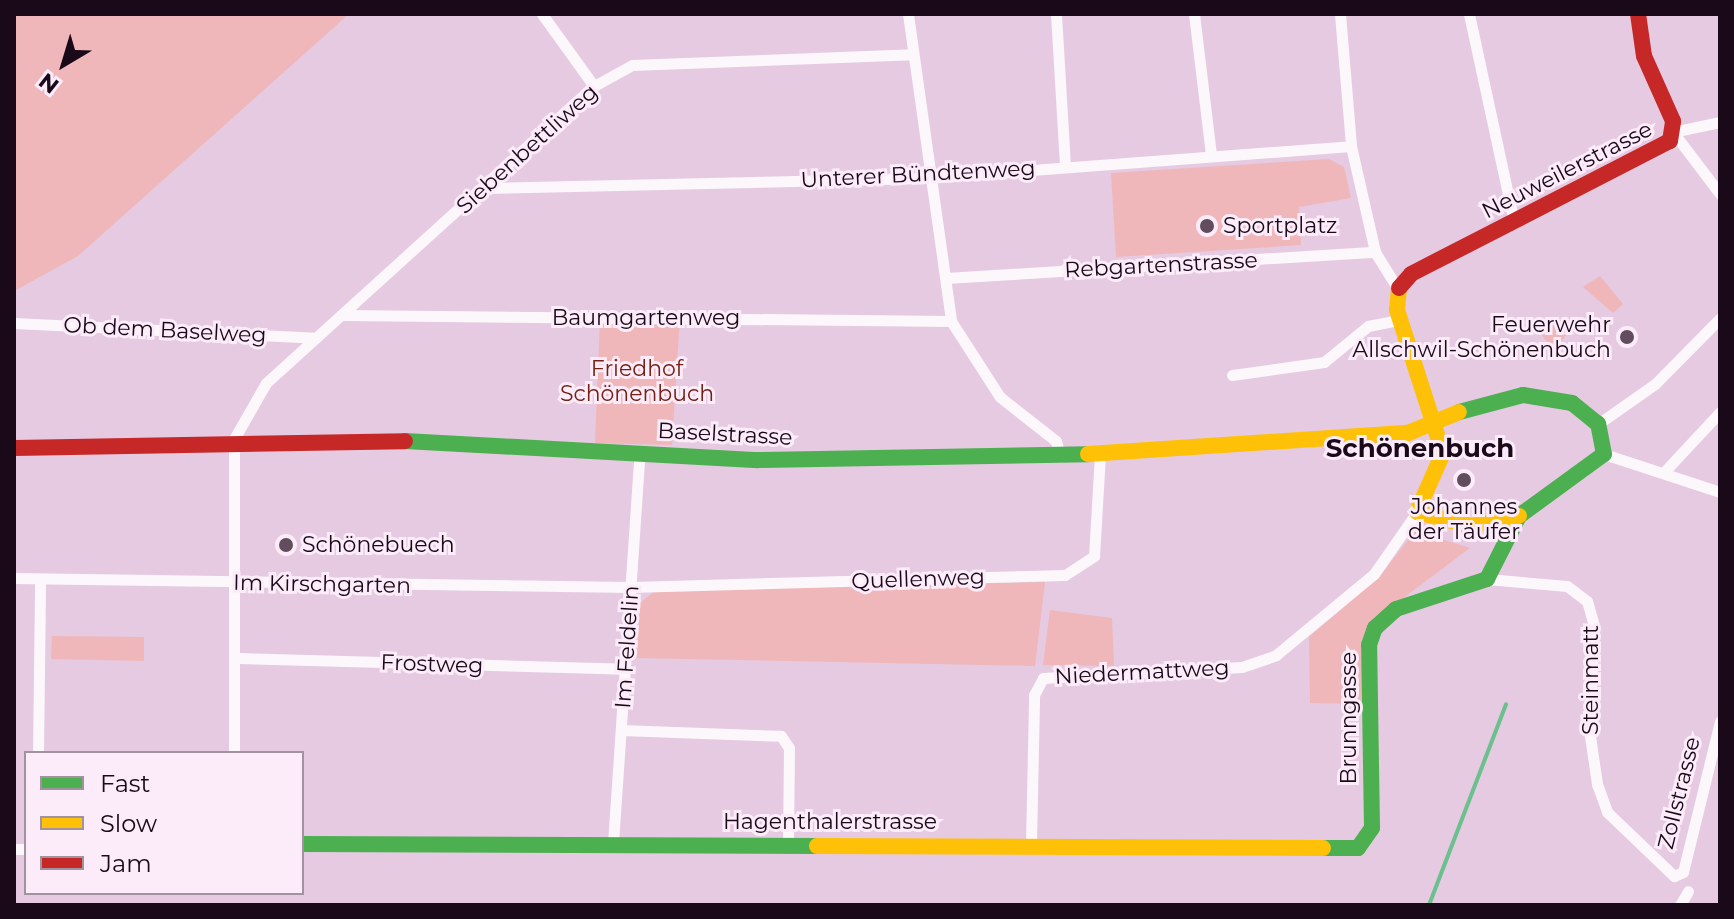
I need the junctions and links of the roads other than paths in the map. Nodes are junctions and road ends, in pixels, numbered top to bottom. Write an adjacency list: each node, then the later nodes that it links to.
1 (542, 14): 9 (street)
2 (908, 14): 8 (street)
3 (1056, 14): 14 (street)
4 (1194, 14): 13 (street)
5 (1340, 14): 12 (street)
6 (1469, 14): 18 (street)
7 (1638, 14): 11 (street, Neuweilerstrasse)
8 (913, 54): 9 (street, Siebenbettliweg); 15 (street)
9 (594, 86): 16 (street, Siebenbettliweg)
10 (1720, 122): 11 (street)
11 (1673, 132): 17 (street); 18 (street, Neuweilerstrasse)
12 (1351, 146): 13 (street, Unterer Bündtenweg); 19 (street)
13 (1211, 155): 14 (street, Unterer Bündtenweg)
14 (1065, 167): 15 (street, Unterer Bündtenweg)
15 (927, 178): 16 (street, Unterer Bündtenweg); 20 (street)
16 (483, 188): 22 (street, Siebenbettliweg)
17 (1720, 194)
18 (1514, 223): 21 (street, Neuweilerstrasse)
19 (1375, 252): 20 (street, Rebgartenstrasse); 21 (street)
20 (946, 278): 25 (street)
21 (1398, 289): 24 (street)
22 (341, 315): 25 (street, Baumgartenweg); 27 (street, Siebenbettliweg)
23 (1720, 318): 31 (street)
24 (1400, 320): 28 (street); 30 (street)
25 (951, 321): 37 (street)
26 (14, 323): 27 (street, Ob dem Baselweg)
27 (316, 338): 32 (street, Siebenbettliweg)
28 (1232, 375)
29 (1720, 412): 38 (street)
30 (1430, 421): 31 (street); 35 (street, Baselstrasse); 40 (street)
31 (1598, 424): 36 (street)
32 (234, 439): 33 (street, Baselstrasse); 34 (street, Baselstrasse); 45 (street)
33 (14, 448)
34 (640, 451): 37 (street, Baselstrasse); 46 (street, Im Feldelin)
35 (1100, 454): 37 (street, Baselstrasse); 46 (street, Quellenweg)
36 (1604, 454): 38 (street); 41 (street)
37 (1060, 456)
38 (1665, 471): 39 (street)
39 (1720, 492)
40 (1417, 512): 41 (street); 55 (street, Niedermattweg)
41 (1519, 516): 44 (street)
42 (14, 578): 43 (street, Im Kirschgarten)
43 (40, 579): 45 (street, Im Kirschgarten); 51 (street)
44 (1487, 579): 57 (street, Brunngasse); 58 (street, Steinmatt)
45 (232, 583): 46 (street, Im Kirschgarten); 47 (street)
46 (631, 587): 48 (street, Im Feldelin)
47 (238, 658): 48 (street, Frostweg); 52 (street)
48 (625, 669): 50 (street, Im Feldelin)
49 (1720, 721): 58 (street, Zollstrasse)
50 (621, 730): 53 (street, Im Feldelin); 56 (street)
51 (38, 751)
52 (234, 751)
53 (613, 843): 54 (street, Hagenthalerstrasse); 56 (street, Hagenthalerstrasse)
54 (304, 844)
55 (1031, 844): 56 (street, Hagenthalerstrasse); 57 (street, Hagenthalerstrasse)
56 (788, 845)
57 (1358, 848)
58 (1681, 875)
59 (1688, 891): 60 (street)
60 (1680, 905)

